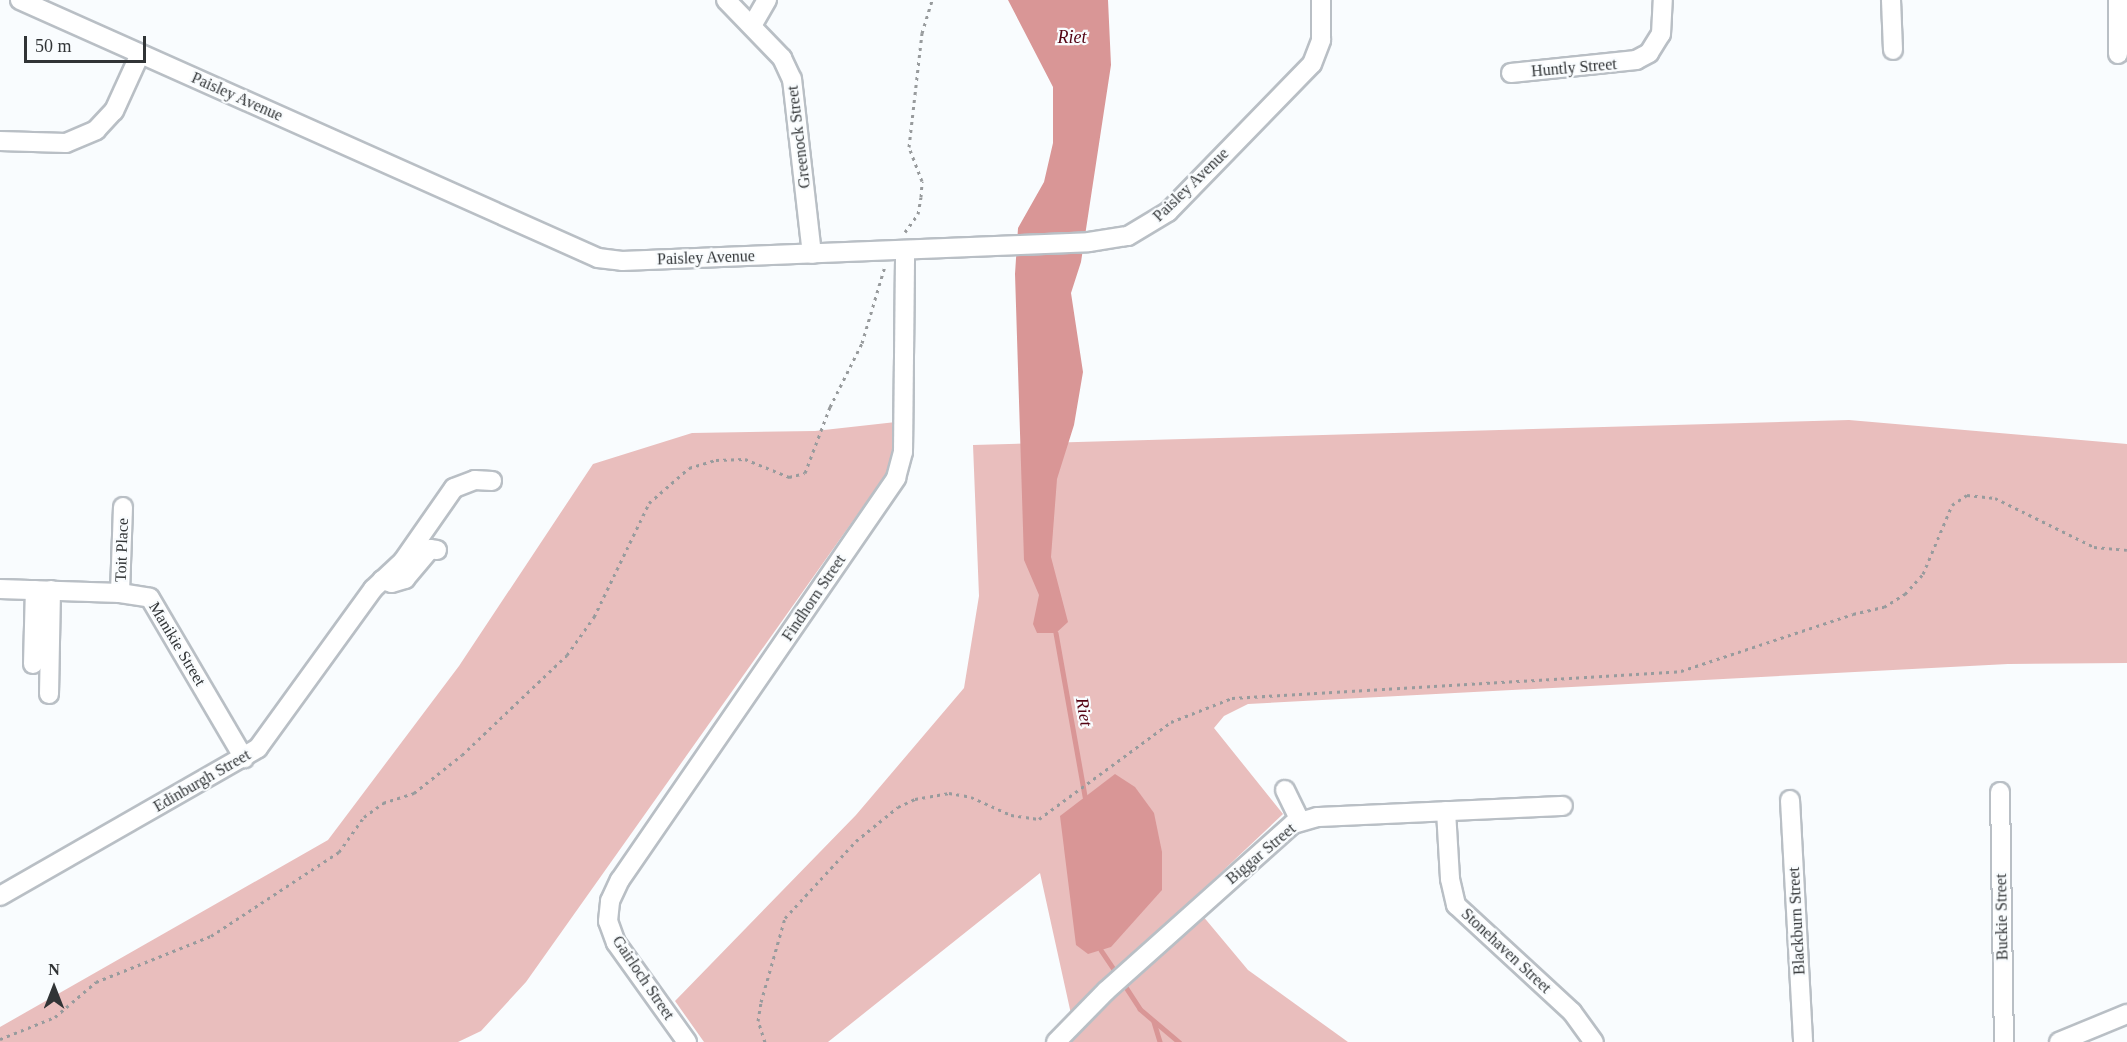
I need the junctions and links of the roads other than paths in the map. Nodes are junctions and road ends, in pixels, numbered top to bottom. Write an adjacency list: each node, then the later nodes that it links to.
1 (20, 0): 10 (street, Paisley Avenue)
2 (726, 0): 8 (street, Greenock Street)
3 (767, 0): 8 (street)
4 (1664, 0): 12 (street, Huntly Street)
5 (1892, 0): 9 (street)
6 (2118, 0): 11 (street)
7 (1324, 5): 14 (street, Paisley Avenue)
8 (753, 24): 15 (street, Greenock Street)
9 (1893, 50)
10 (140, 54): 13 (street); 15 (street, Paisley Avenue)
11 (2118, 54)
12 (1511, 73)
13 (0, 141)
14 (900, 251): 15 (street, Paisley Avenue); 33 (street, Findhorn Street)
15 (812, 254)
16 (492, 481): 19 (street, Edinburgh Street)
17 (123, 507): 22 (street, Toit Place)
18 (437, 550): 19 (street)
19 (380, 582): 25 (street, Edinburgh Street)
20 (0, 588): 21 (street, Manikie Street)
21 (43, 590): 22 (street, Manikie Street); 23 (street); 24 (street)
22 (120, 593): 25 (street, Manikie Street)
23 (33, 664)
24 (49, 694)
25 (244, 758): 32 (street, Edinburgh Street)
26 (1285, 789): 31 (street)
27 (2000, 792): 39 (street, Buckie Street)
28 (1790, 800): 38 (street, Blackburn Street)
29 (1563, 806): 30 (street, Biggar Street)
30 (1446, 812): 31 (street, Biggar Street); 37 (street, Stonehaven Street)
31 (1300, 821): 36 (street, Biggar Street)
32 (0, 896)
33 (609, 909): 35 (street, Gairloch Street)
34 (2127, 1014): 40 (street)
35 (687, 1042)
36 (1056, 1042)
37 (1594, 1042)
38 (1803, 1042)
39 (2004, 1042)
40 (2059, 1042)

